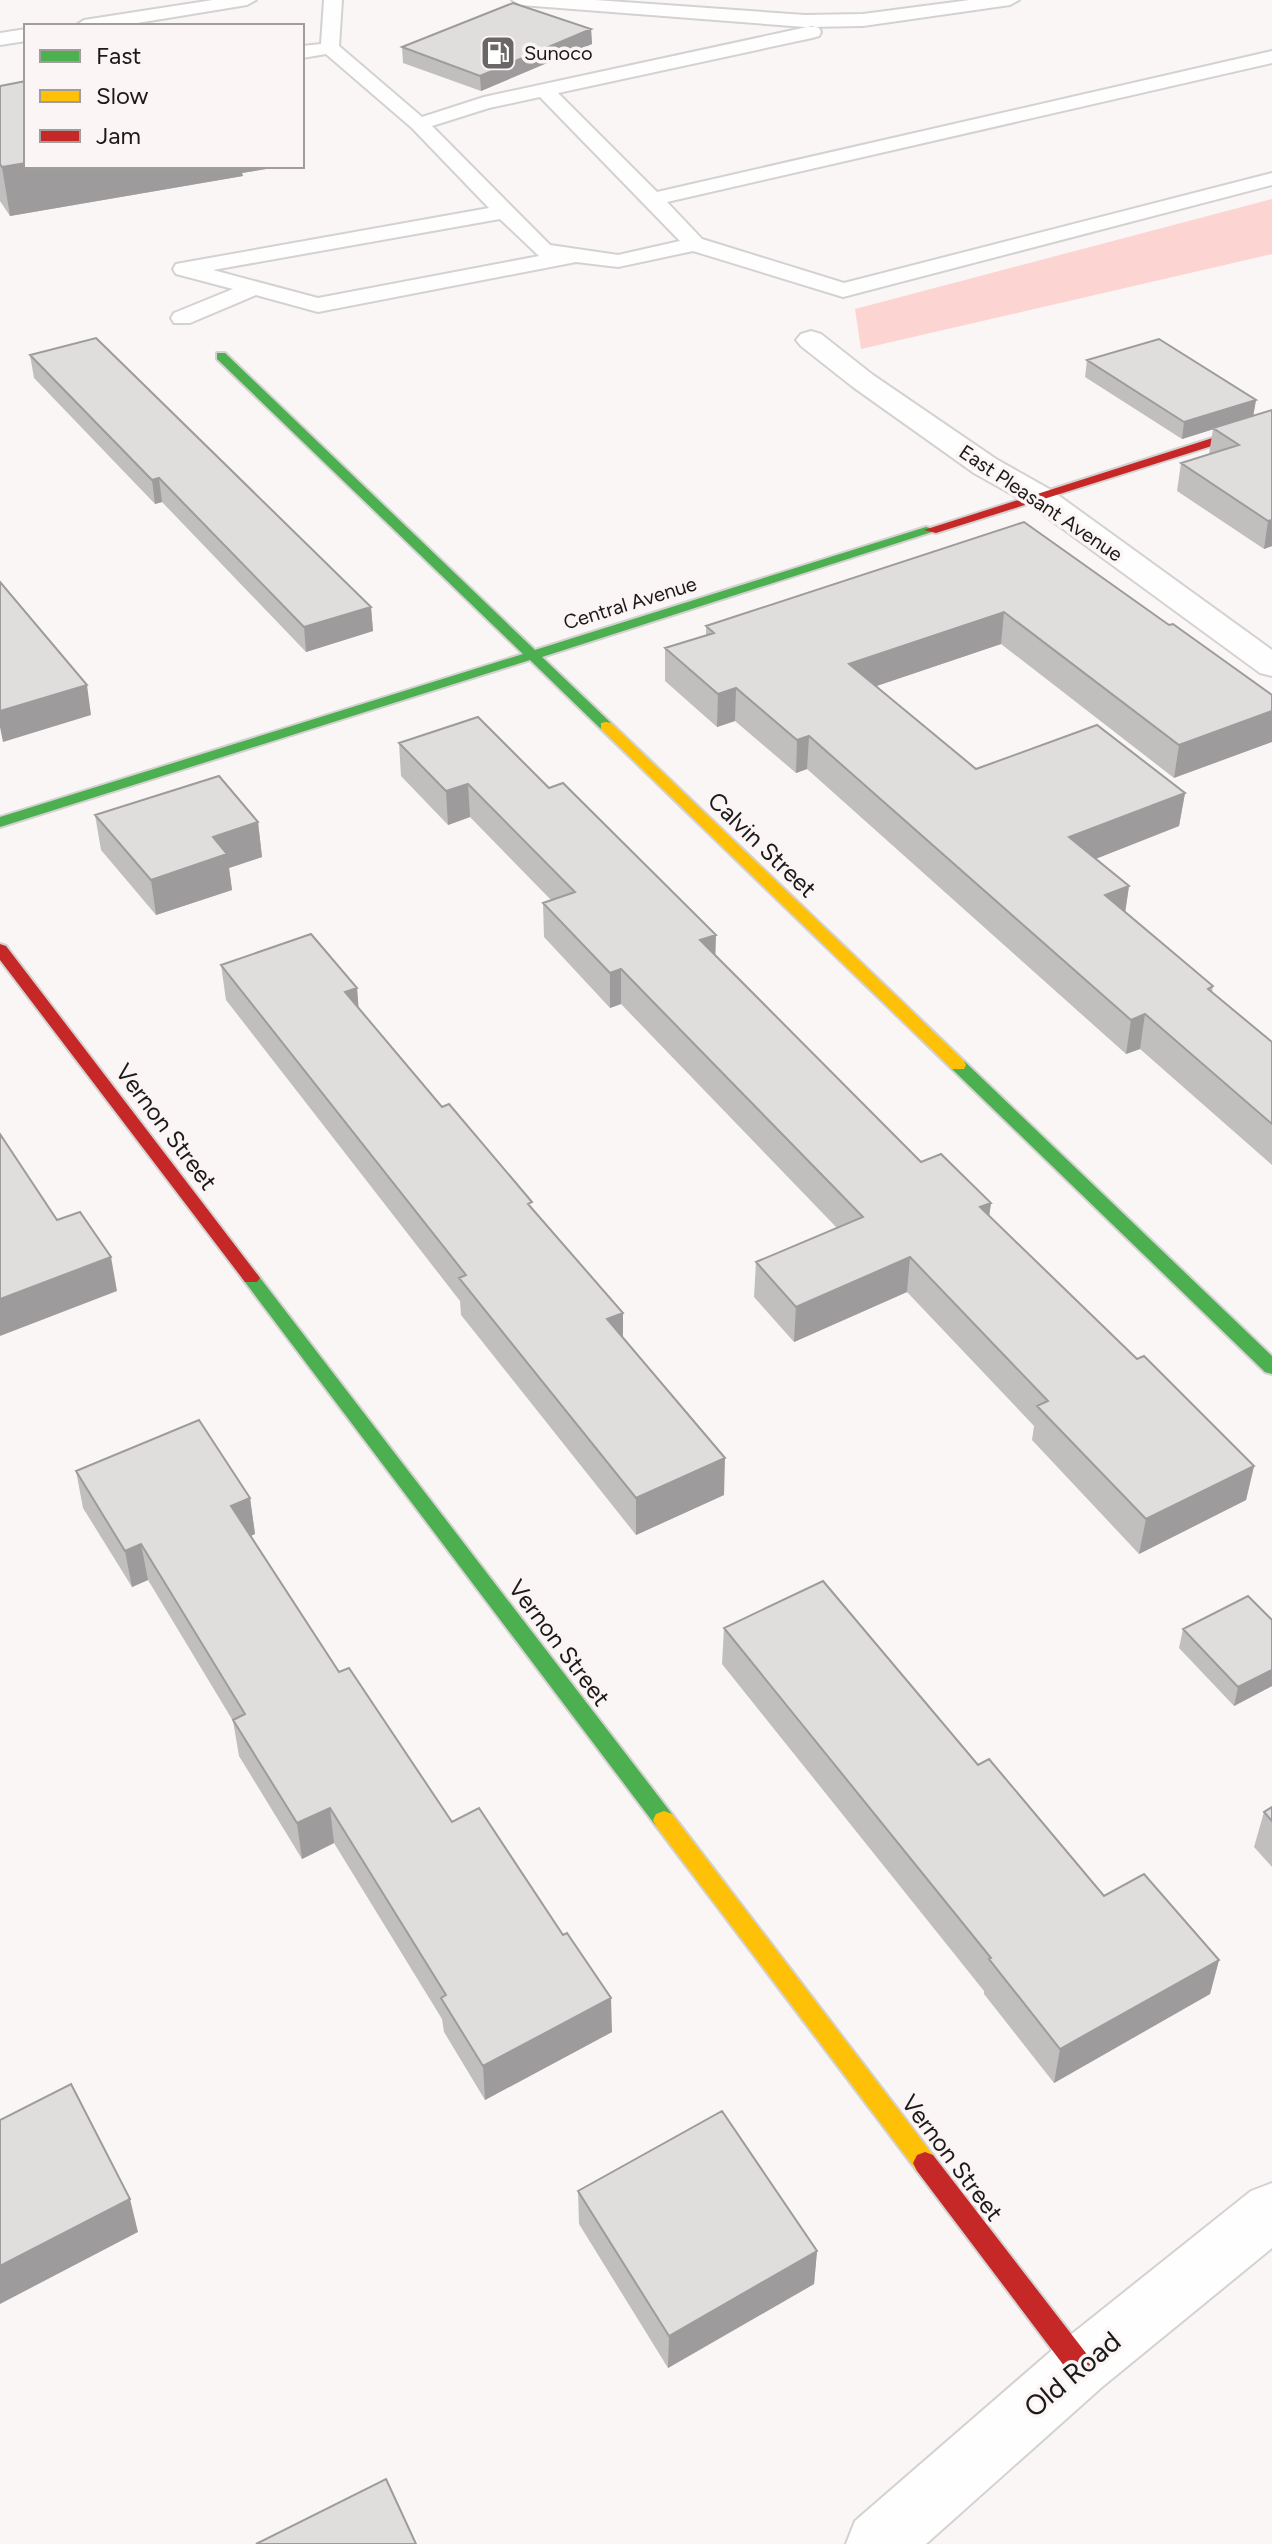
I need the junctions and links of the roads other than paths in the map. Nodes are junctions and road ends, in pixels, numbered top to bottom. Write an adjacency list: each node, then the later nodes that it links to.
1 (247, 0): 6 (lane)
2 (333, 0): 9 (lane)
3 (521, 0): 5 (lane)
4 (1010, 0): 5 (lane)
5 (863, 20): 12 (lane)
6 (97, 24)
7 (24, 35): 8 (lane)
8 (0, 39)
9 (330, 48): 10 (lane); 13 (lane)
10 (304, 52)
11 (1272, 57): 15 (lane)
12 (545, 91): 13 (lane); 15 (lane)
13 (419, 124): 16 (lane)
14 (1272, 179): 17 (lane)
15 (653, 199): 17 (lane)
16 (502, 212): 18 (lane); 19 (lane)
17 (694, 244): 18 (lane)
18 (579, 256): 19 (lane)
19 (254, 288): 20 (lane)
20 (182, 318)
21 (811, 340): 24 (street, East Pleasant Avenue)
22 (221, 356): 25 (street, Calvin Street)
23 (1272, 423): 24 (street, Central Avenue)
24 (1040, 497): 25 (street, Central Avenue); 26 (street, East Pleasant Avenue)
25 (530, 657): 27 (street, Central Avenue); 29 (street, Calvin Street)
26 (1272, 666)
27 (0, 822)
28 (0, 949): 31 (street, Vernon Street)
29 (1272, 1367)
30 (1272, 2211): 31 (street, Old Road)
31 (1080, 2366): 32 (street, Old Road)
32 (878, 2544)

